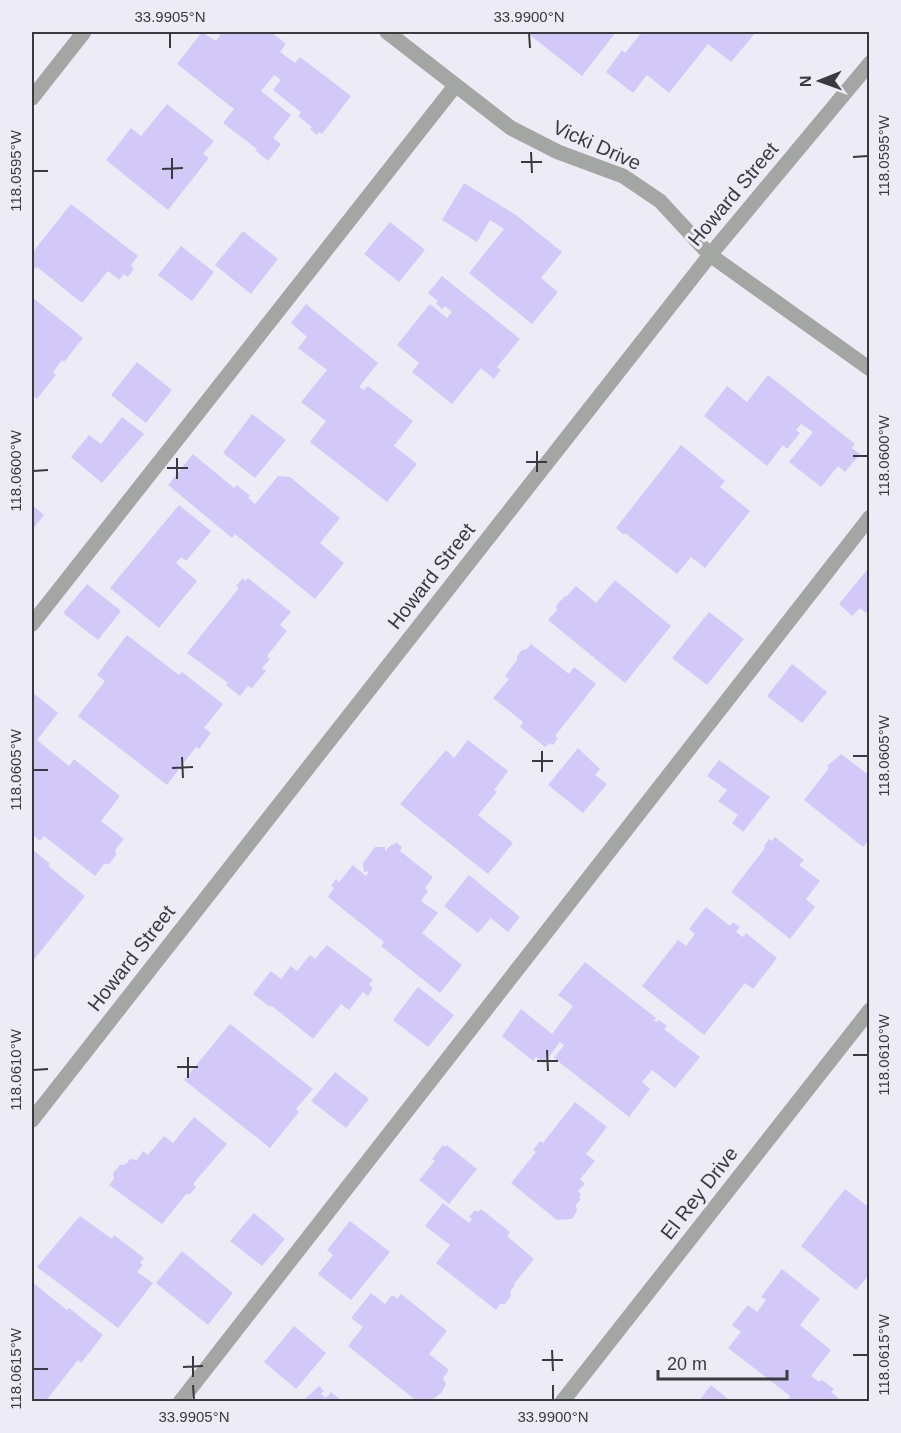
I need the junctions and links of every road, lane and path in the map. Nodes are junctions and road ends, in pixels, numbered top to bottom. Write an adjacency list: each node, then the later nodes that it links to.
1 (84, 32): 5 (street)
2 (387, 32): 4 (street, Vicki Drive)
3 (870, 63): 6 (street, Howard Street)
4 (455, 86): 6 (street, Vicki Drive); 9 (street)
5 (32, 98)
6 (710, 255): 7 (street, Vicki Drive); 11 (street, Howard Street)
7 (870, 369)
8 (870, 517): 12 (street)
9 (32, 624)
10 (870, 1010): 13 (street, El Rey Drive)
11 (32, 1120)
12 (180, 1401)
13 (562, 1401)

